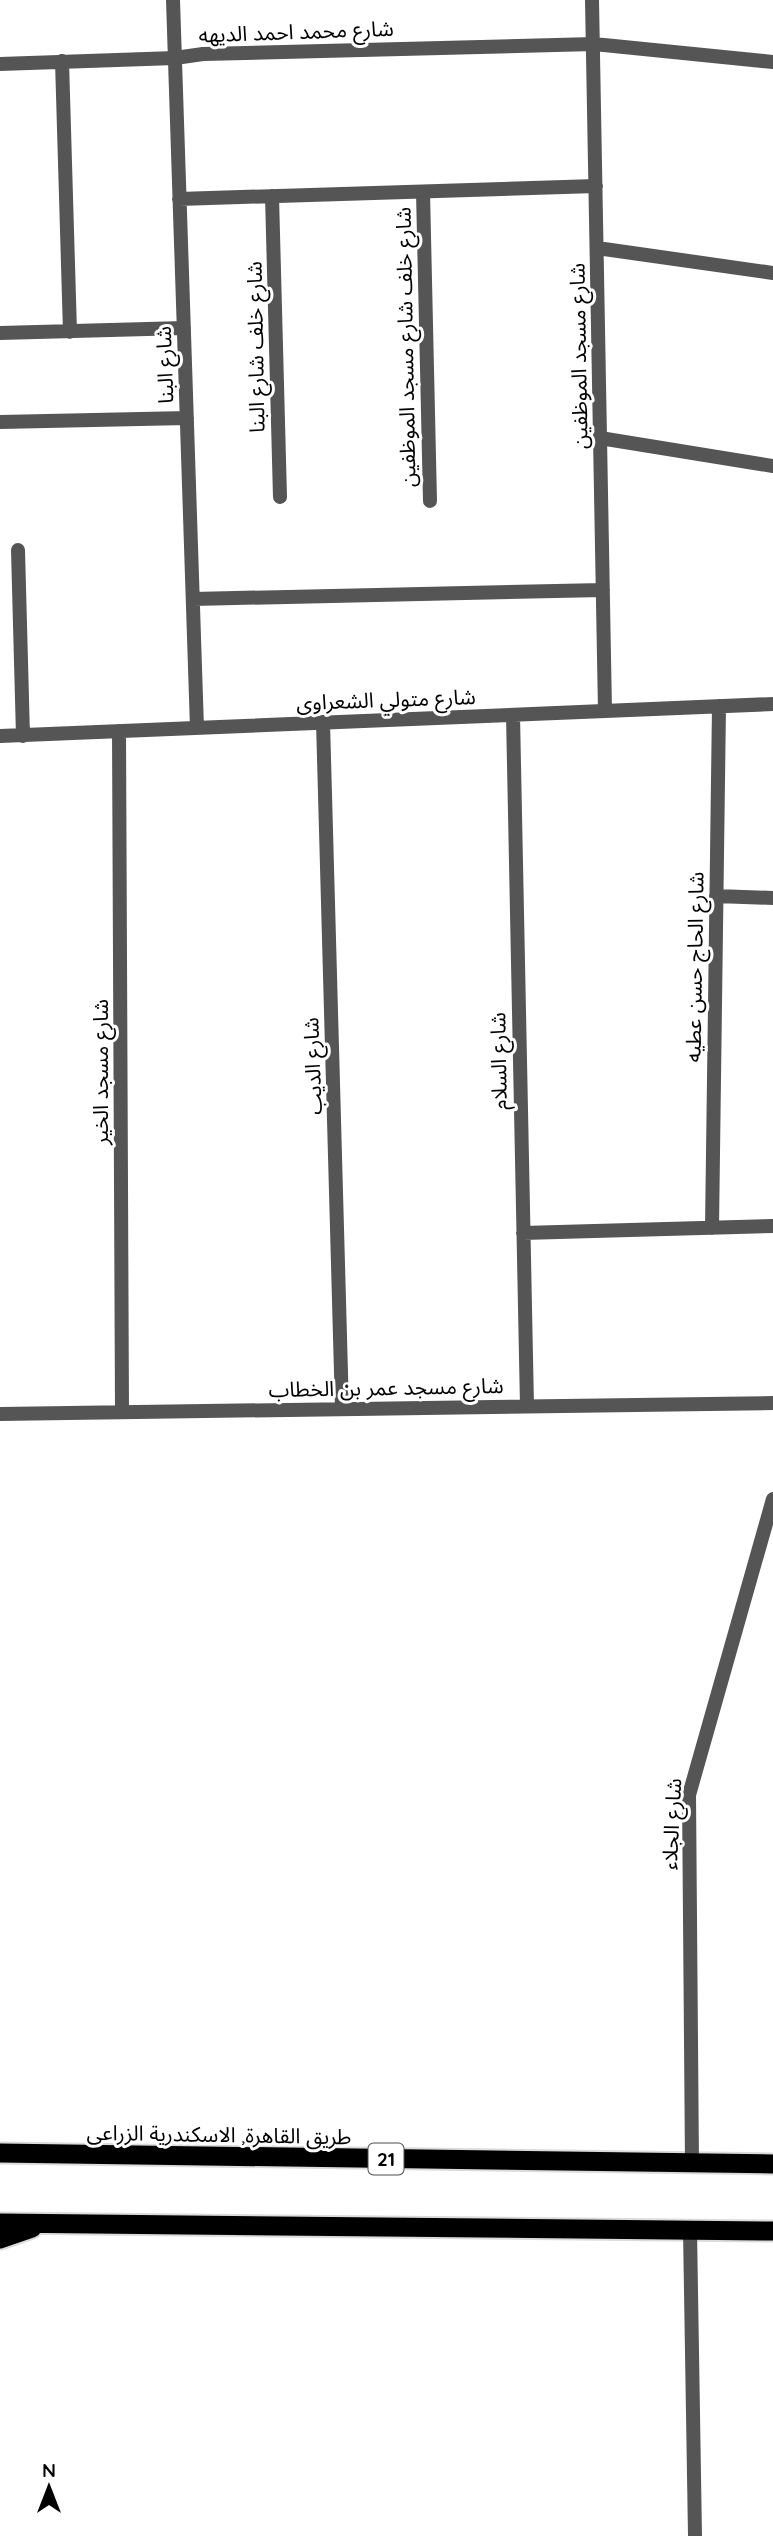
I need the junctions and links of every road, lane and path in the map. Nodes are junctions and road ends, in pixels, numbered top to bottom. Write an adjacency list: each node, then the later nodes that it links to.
1 (173, 0): 4 (street, شارع البنا)
2 (592, 0): 3 (street, شارع مسجد الموظفين)
3 (594, 44): 4 (street, شارع محمد احمد الديهه); 6 (street, شارع محمد احمد الديهه); 8 (street, شارع مسجد الموظفين)
4 (175, 58): 5 (street, شارع محمد احمد الديهه); 11 (street, شارع البنا)
5 (62, 61): 7 (street, شارع محمد احمد الديهه); 15 (street)
6 (773, 62)
7 (0, 65)
8 (596, 186): 9 (street); 12 (street, شارع مسجد الموظفين)
9 (422, 192): 10 (street); 22 (street, شارع خلف شارع مسجد الموظفين)
10 (272, 196): 11 (street); 21 (street, شارع خلف شارع البنا)
11 (180, 200): 14 (street, شارع البنا)
12 (597, 248): 13 (street); 19 (street, شارع مسجد الموظفين)
13 (773, 273)
14 (184, 328): 15 (street); 17 (street, شارع البنا)
15 (70, 332): 16 (street)
16 (0, 333)
17 (187, 418): 18 (street); 25 (street, شارع البنا)
18 (0, 422)
19 (600, 438): 20 (street); 24 (street, شارع مسجد الموظفين)
20 (773, 466)
21 (280, 497)
22 (430, 501)
23 (18, 550): 34 (street)
24 (603, 590): 25 (street); 28 (street, شارع مسجد الموظفين)
25 (193, 599): 31 (street, شارع البنا)
26 (773, 704): 27 (street, شارع متولي الشعراوى)
27 (719, 706): 28 (street, شارع متولي الشعراوى); 35 (street, شارع الحاج حسن عطيه)
28 (605, 711): 29 (street, شارع متولي الشعراوى)
29 (513, 715): 30 (street, شارع متولي الشعراوى); 39 (street, شارع السلام)
30 (323, 722): 31 (street, شارع متولي الشعراوى); 42 (street, شارع الديب)
31 (197, 728): 32 (street, شارع متولي الشعراوى)
32 (119, 731): 34 (street, شارع متولي الشعراوى); 43 (street, شارع مسجد الخير)
33 (0, 736): 34 (street, شارع متولي الشعراوى)
34 (23, 736)
35 (716, 896): 36 (street); 38 (street, شارع الحاج حسن عطيه)
36 (773, 898)
37 (773, 1226): 38 (street)
38 (712, 1228): 39 (street)
39 (523, 1233): 41 (street, شارع السلام)
40 (773, 1404): 41 (street, شارع مسجد عمر بن الخطاب)
41 (527, 1406): 42 (street, شارع مسجد عمر بن الخطاب)
42 (342, 1409): 43 (street, شارع مسجد عمر بن الخطاب)
43 (122, 1412): 44 (street, شارع مسجد عمر بن الخطاب)
44 (0, 1414)
45 (773, 1499): 49 (street, شارع الجلاء)
46 (0, 2141): 48 (highway)
47 (0, 2153): 48 (highway, طريق القاهرة, الاسكندرية الزراعى / 21)
48 (40, 2155): 49 (highway, طريق القاهرة, الاسكندرية الزراعى / 21)
49 (692, 2164): 50 (highway, طريق القاهرة, الاسكندرية الزراعى / 21)
50 (773, 2164)
51 (48, 2222): 52 (highway); 53 (highway); 55 (highway)
52 (0, 2223)
53 (690, 2231): 54 (highway); 56 (street)
54 (773, 2231)
55 (0, 2239)
56 (695, 2536)

